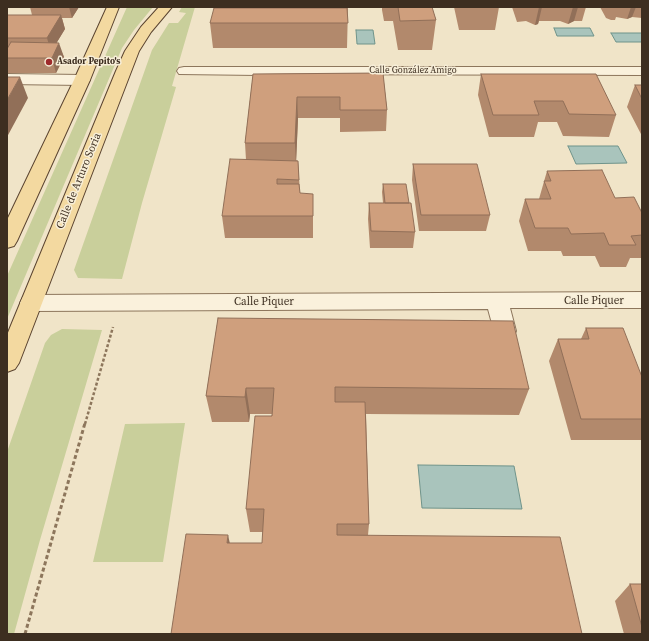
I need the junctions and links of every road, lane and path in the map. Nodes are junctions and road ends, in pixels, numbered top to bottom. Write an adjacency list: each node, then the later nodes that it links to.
1 (113, 7): 6 (main road)
2 (166, 7): 10 (main road, Calle de Arturo Soria)
3 (184, 71): 4 (street, Calle González Amigo)
4 (642, 71)
5 (7, 79): 6 (street)
6 (82, 80): 7 (main road)
7 (7, 242)
8 (642, 300): 9 (street, Calle Piquer)
9 (497, 301): 11 (street, Calle Piquer); 12 (street)
10 (31, 303): 11 (street, Calle Piquer); 13 (main road, Calle de Arturo Soria)
11 (120, 303): 14 (path)
12 (505, 331)
13 (7, 363)
14 (25, 634)

